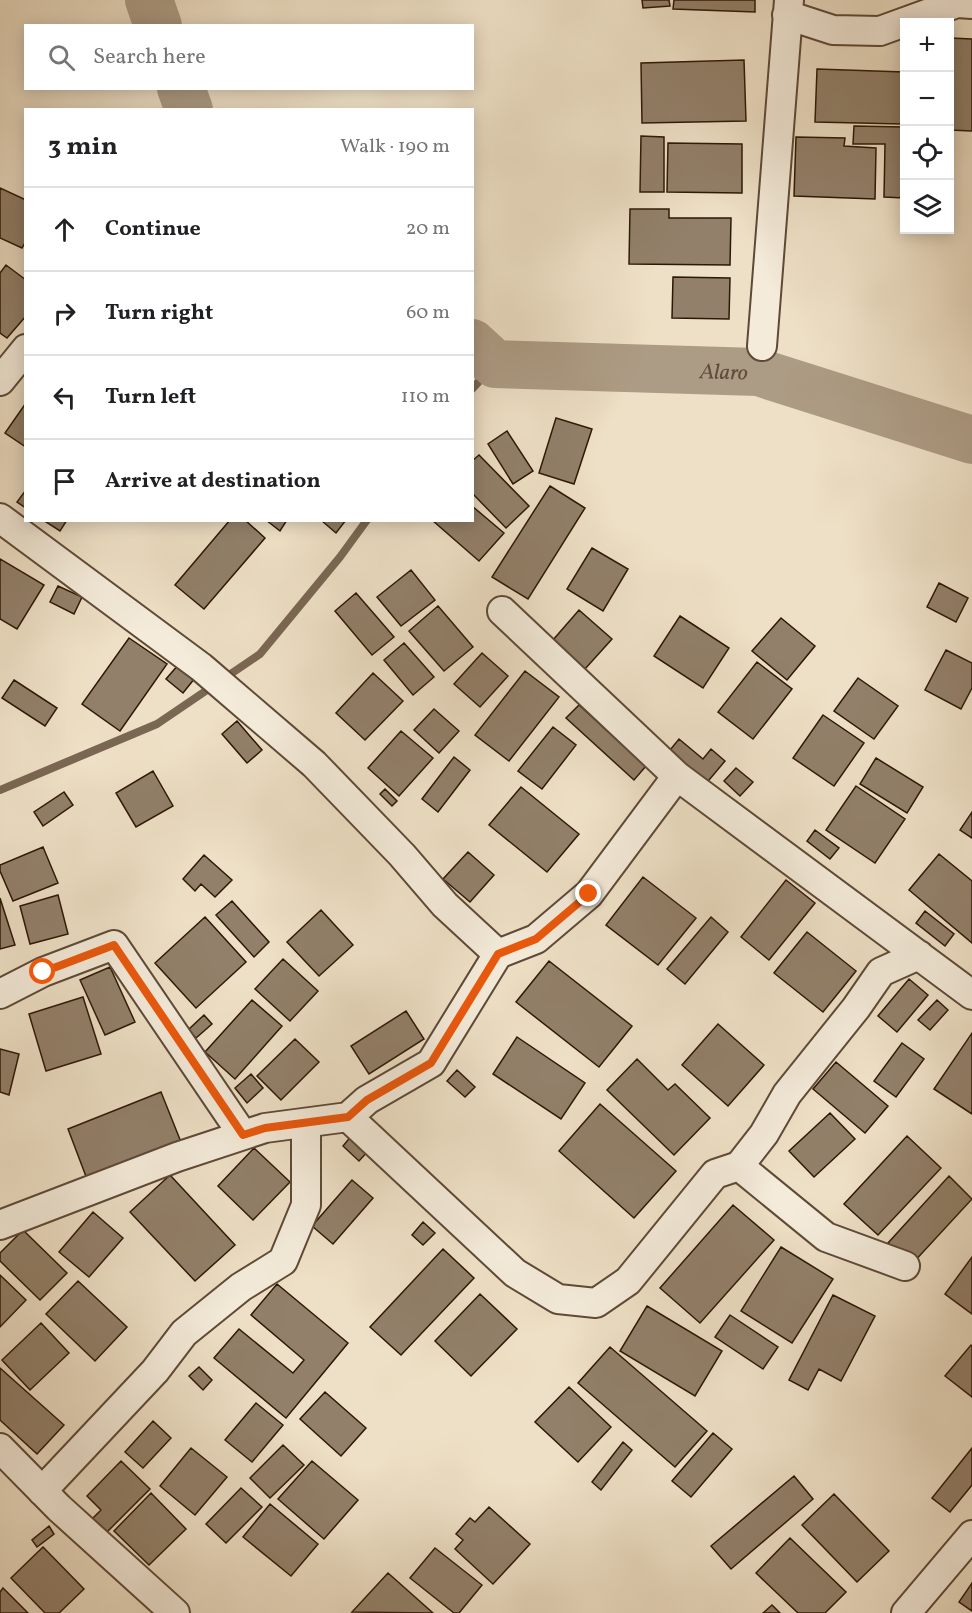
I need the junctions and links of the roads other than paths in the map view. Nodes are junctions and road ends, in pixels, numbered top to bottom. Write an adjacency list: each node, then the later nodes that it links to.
1 (972, 4): 2 (street)
2 (788, 8): 3 (street)
3 (762, 346)
4 (24, 351): 5 (street)
5 (0, 381)
6 (0, 518): 9 (street)
7 (502, 611): 8 (street)
8 (677, 776): 9 (street); 10 (street)
9 (498, 954): 13 (street)
10 (919, 955): 12 (street); 16 (street)
11 (0, 994): 15 (street)
12 (972, 995)
13 (348, 1117): 14 (street); 16 (street)
14 (306, 1124): 15 (street); 20 (street)
15 (243, 1135): 17 (street)
16 (739, 1166): 18 (street)
17 (0, 1225)
18 (905, 1266)
19 (0, 1448): 20 (street)
20 (42, 1491): 22 (street)
21 (972, 1535): 23 (street)
22 (175, 1613)
23 (906, 1613)

